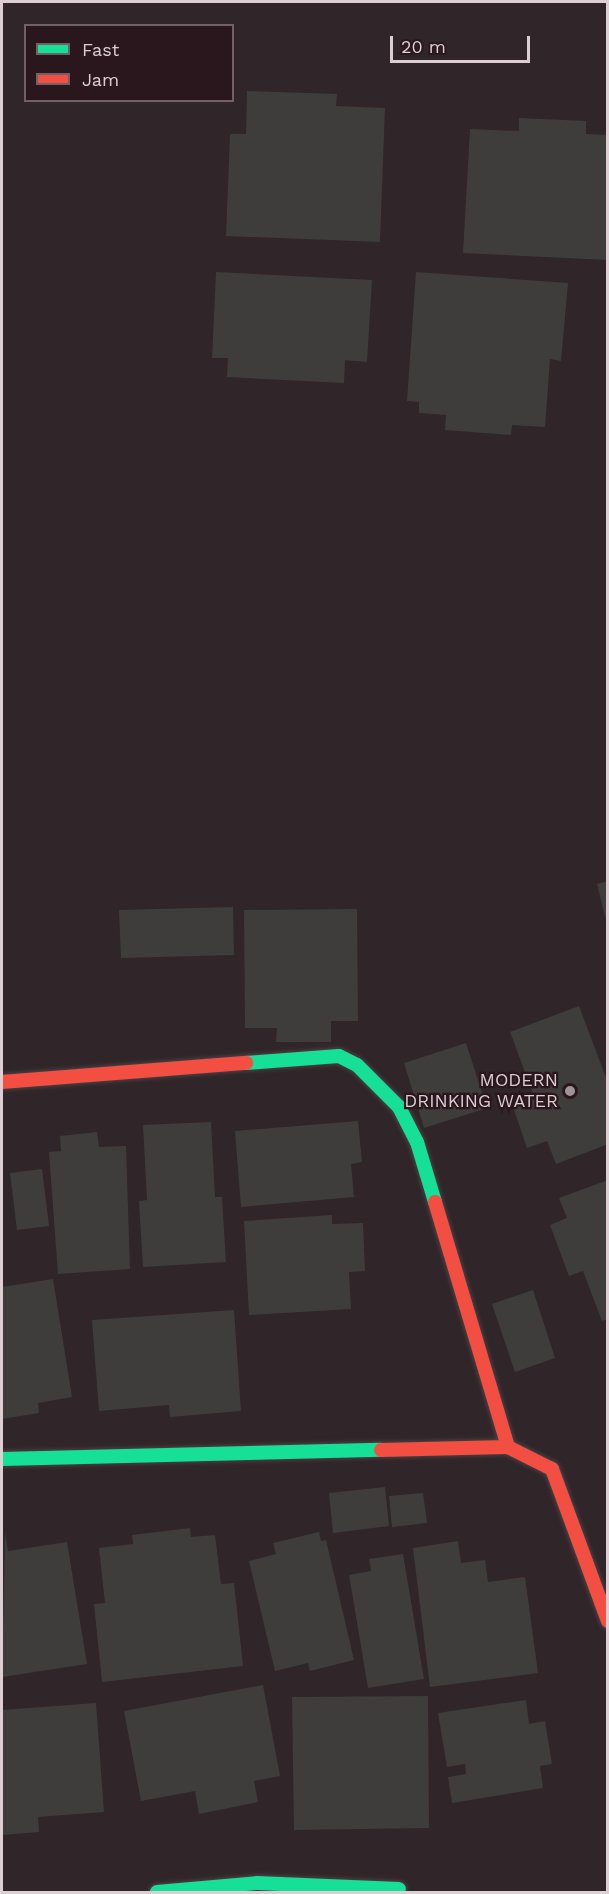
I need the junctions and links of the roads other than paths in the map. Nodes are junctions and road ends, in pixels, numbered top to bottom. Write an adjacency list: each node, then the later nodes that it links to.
1 (2, 1082): 2 (street)
2 (508, 1447): 3 (street); 4 (street)
3 (2, 1459)
4 (608, 1621)
5 (399, 1889): 6 (street)
6 (157, 1893)

